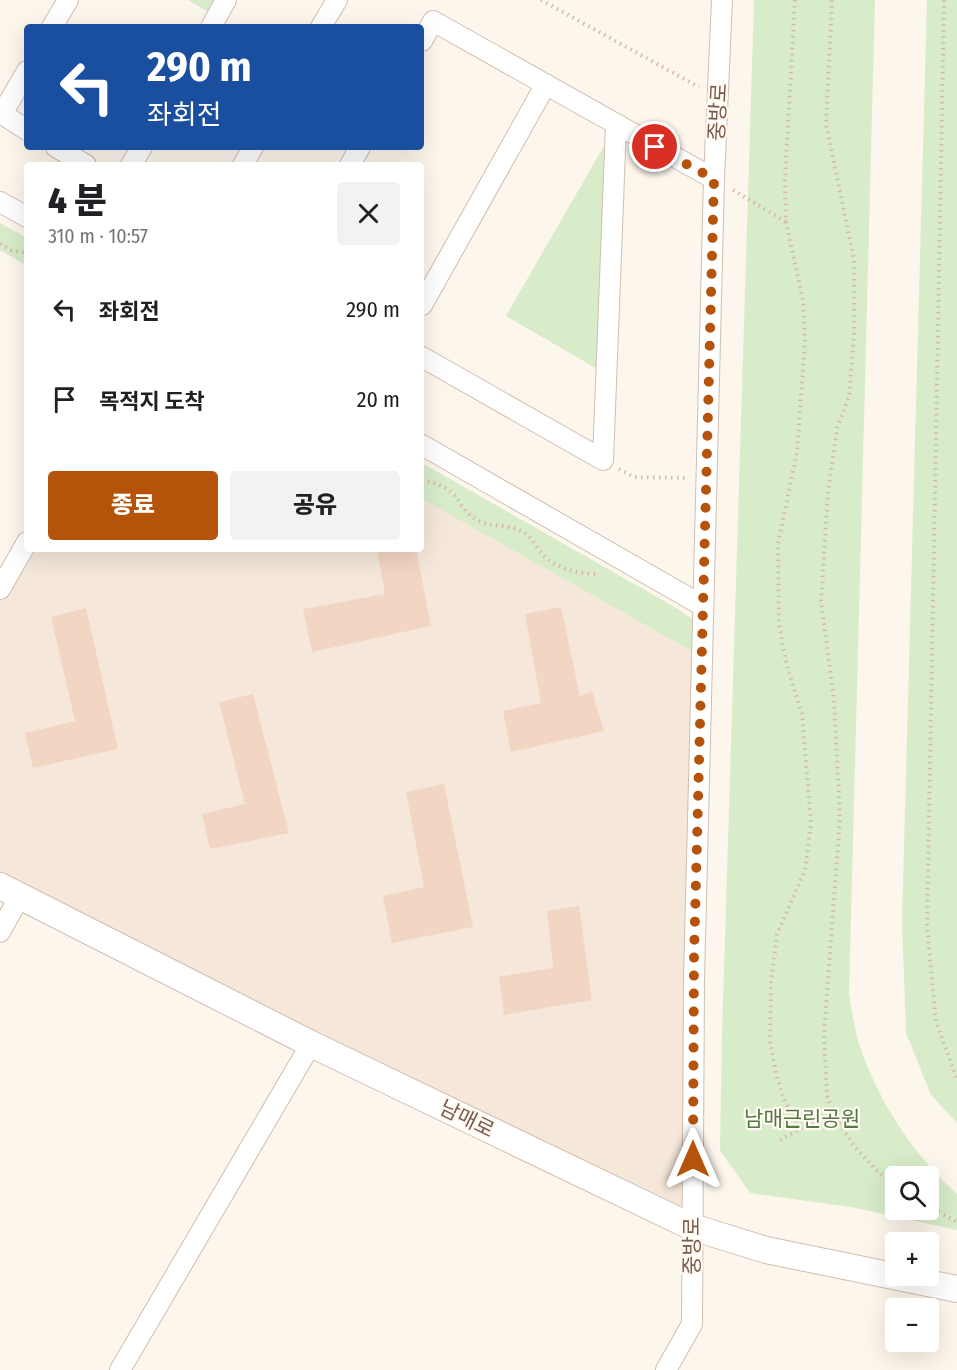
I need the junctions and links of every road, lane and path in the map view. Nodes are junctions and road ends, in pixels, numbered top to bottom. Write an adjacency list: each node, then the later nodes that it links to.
1 (68, 0): 9 (street)
2 (226, 0): 10 (street)
3 (337, 0): 11 (street)
4 (541, 0): 15 (path)
5 (722, 0): 15 (street, 중방로)
6 (795, 0): 23 (path)
7 (832, 0): 40 (path)
8 (944, 0): 39 (path)
9 (54, 24)
10 (213, 24)
11 (323, 24)
12 (424, 37): 14 (street)
13 (24, 76): 17 (street)
14 (546, 84): 16 (street); 26 (street)
15 (718, 98): 20 (street, 중방로)
16 (616, 125): 20 (street); 29 (street)
17 (24, 127)
18 (57, 154): 19 (street)
19 (78, 162)
20 (714, 179): 23 (path); 30 (street, 중방로)
21 (0, 202): 22 (street)
22 (24, 214)
23 (786, 222): 41 (path)
24 (0, 244): 25 (path)
25 (24, 252)
26 (424, 301)
27 (424, 358): 29 (street)
28 (424, 446): 35 (street)
29 (603, 460): 30 (path)
30 (706, 478): 35 (street, 중방로)
31 (424, 480): 33 (path)
32 (24, 547): 34 (street)
33 (598, 574)
34 (0, 590)
35 (703, 606): 46 (street, 중방로)
36 (10, 891): 37 (street); 38 (street, 남매로)
37 (0, 932)
38 (310, 1044): 46 (street, 남매로); 48 (street)
39 (957, 1079)
40 (832, 1111): 41 (path); 43 (path)
41 (801, 1127): 42 (path)
42 (780, 1140)
43 (885, 1177)
44 (939, 1212): 45 (path)
45 (957, 1221)
46 (692, 1227): 47 (street, 남매로); 49 (street, 중방로)
47 (957, 1289)
48 (120, 1370)
49 (666, 1370)

